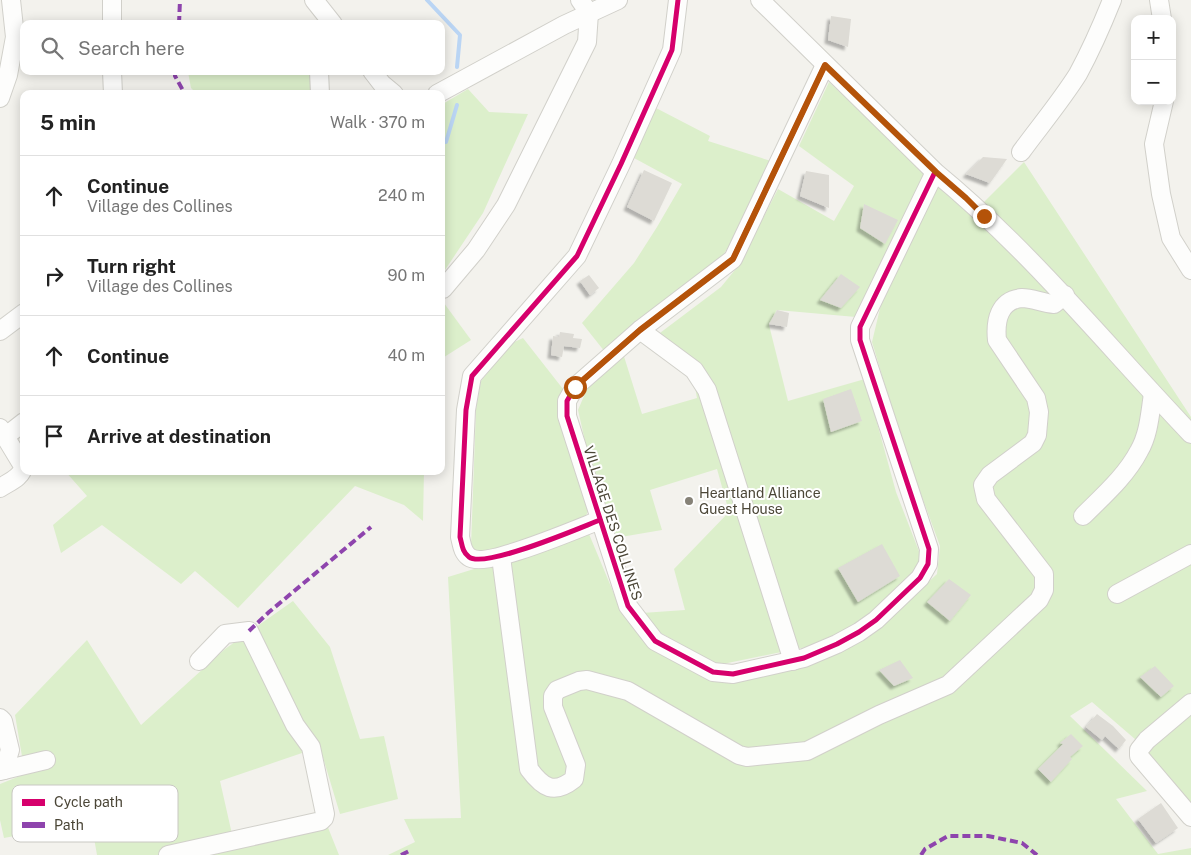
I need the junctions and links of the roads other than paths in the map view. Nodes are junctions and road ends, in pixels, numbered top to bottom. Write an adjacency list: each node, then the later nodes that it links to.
1 (11, 0): 21 (street)
2 (112, 0): 11 (street)
3 (618, 0): 8 (street)
4 (678, 0): 41 (street)
5 (760, 0): 13 (street)
6 (1112, 0): 23 (street)
7 (1159, 0): 10 (street)
8 (584, 7): 20 (street); 26 (street)
9 (318, 10): 12 (street)
10 (1162, 15)
11 (112, 20)
12 (329, 20)
13 (825, 65): 24 (street); 29 (street, VILLAGE DES COLLINES)
14 (112, 75): 17 (street)
15 (320, 75): 18 (street)
16 (375, 75): 19 (street)
17 (114, 90)
18 (320, 90)
19 (389, 90)
20 (444, 90)
21 (0, 98)
22 (1163, 105): 25 (street)
23 (1020, 152)
24 (936, 172): 27 (street); 44 (street, VILLAGE DES COLLINES)
25 (1191, 270)
26 (445, 287)
27 (1065, 295): 31 (street); 41 (street)
28 (20, 315): 30 (street)
29 (640, 330): 39 (street, VILLAGE DES COLLINES); 44 (street)
30 (0, 331)
31 (1153, 394): 34 (street); 38 (street)
32 (20, 424): 33 (street)
33 (3, 432): 35 (street)
34 (1191, 434)
35 (20, 461)
36 (20, 475): 37 (street)
37 (0, 488)
38 (1083, 516)
39 (600, 520): 41 (street); 44 (street, VILLAGE DES COLLINES)
40 (1191, 554): 42 (street)
41 (501, 557)
42 (1117, 594)
43 (199, 660): 50 (street)
44 (792, 661)
45 (1191, 703): 49 (street)
46 (0, 718): 48 (street)
47 (46, 760): 48 (street)
48 (2, 771)
49 (1191, 817)
50 (168, 855)

